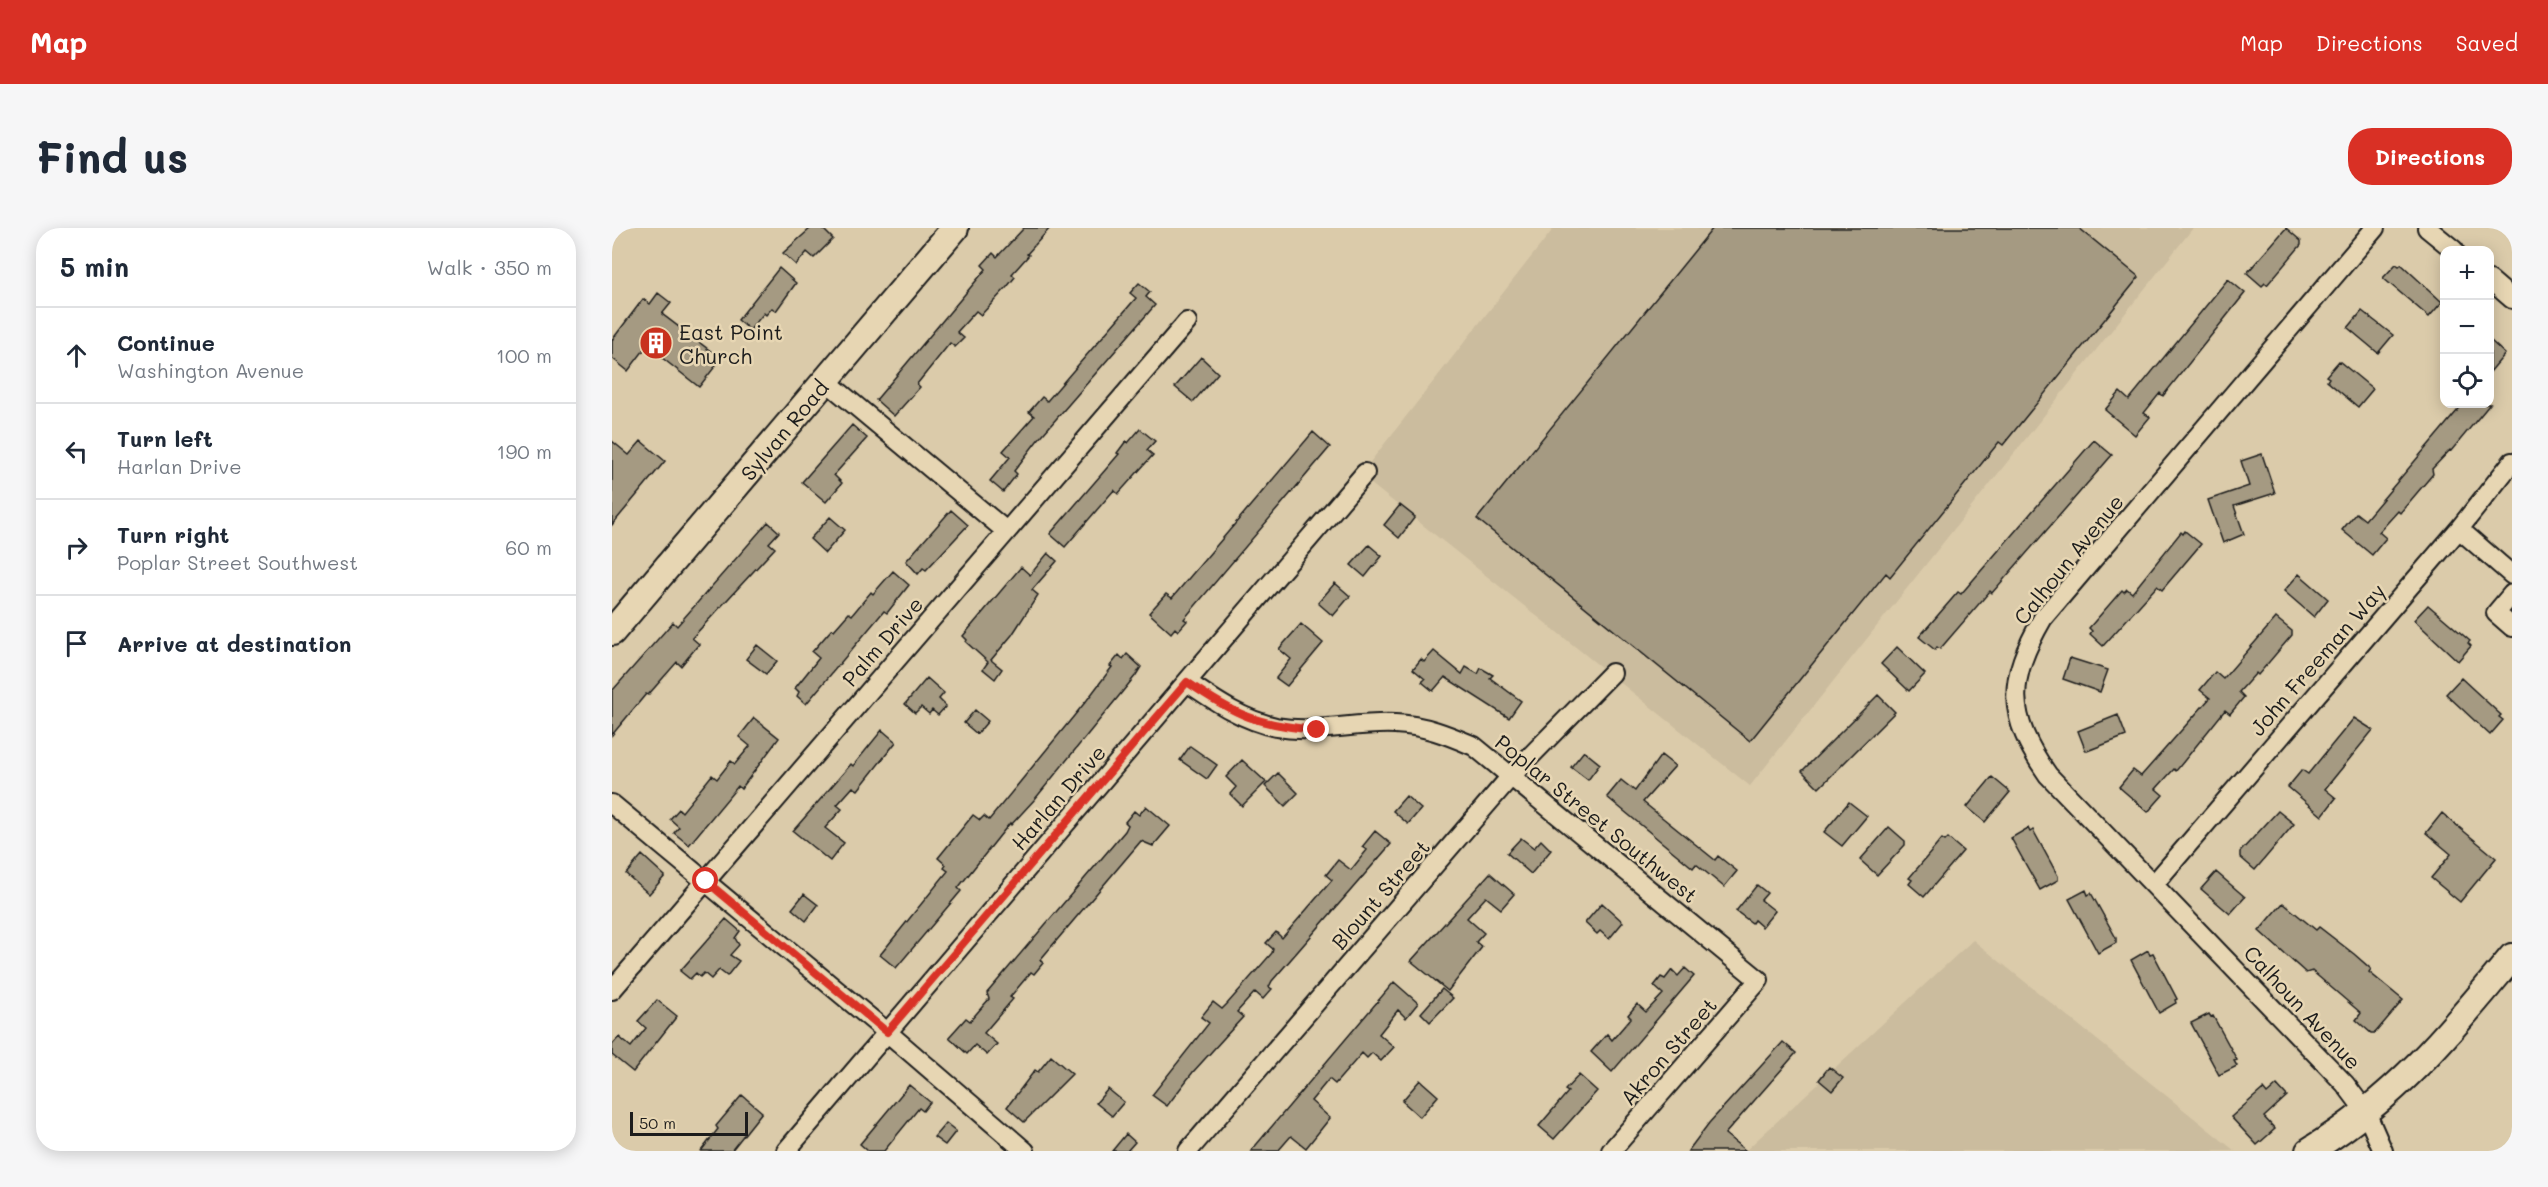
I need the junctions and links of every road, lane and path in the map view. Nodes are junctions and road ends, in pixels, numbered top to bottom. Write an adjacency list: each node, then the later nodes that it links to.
1 (954, 228): 8 (main road, Sylvan Road)
2 (2375, 228): 22 (street, Calhoun Avenue)
3 (2427, 228): 4 (street)
4 (2449, 246)
5 (2494, 283): 6 (street)
6 (2512, 299)
7 (1187, 322): 12 (street, Palm Drive)
8 (826, 381): 12 (street); 16 (main road, Sylvan Road)
9 (2512, 462): 11 (street, John Freeman Way)
10 (1365, 473): 18 (street, Harlan Drive)
11 (2459, 529): 13 (street); 22 (street, John Freeman Way)
12 (1006, 531): 21 (street, Palm Drive)
13 (2512, 575)
14 (2512, 594): 15 (street)
15 (2512, 627)
16 (612, 632)
17 (1612, 673): 19 (street, Blount Street)
18 (1187, 682): 19 (street, Poplar Street Southwest); 26 (street, Harlan Drive)
19 (1512, 775): 24 (street, Poplar Street Southwest); 30 (street, Blount Street)
20 (612, 804): 21 (street)
21 (706, 881): 25 (street, Palm Drive); 26 (street)
22 (2154, 884): 27 (street, Calhoun Avenue)
23 (2512, 957): 27 (main road)
24 (1759, 980): 31 (street, Akron Street)
25 (612, 990)
26 (887, 1032): 28 (street, Harlan Drive); 29 (street)
27 (2366, 1112): 32 (main road); 33 (street, Calhoun Avenue)
28 (786, 1151)
29 (1024, 1151)
30 (1188, 1151)
31 (1611, 1151)
32 (2309, 1151)
33 (2384, 1151)

